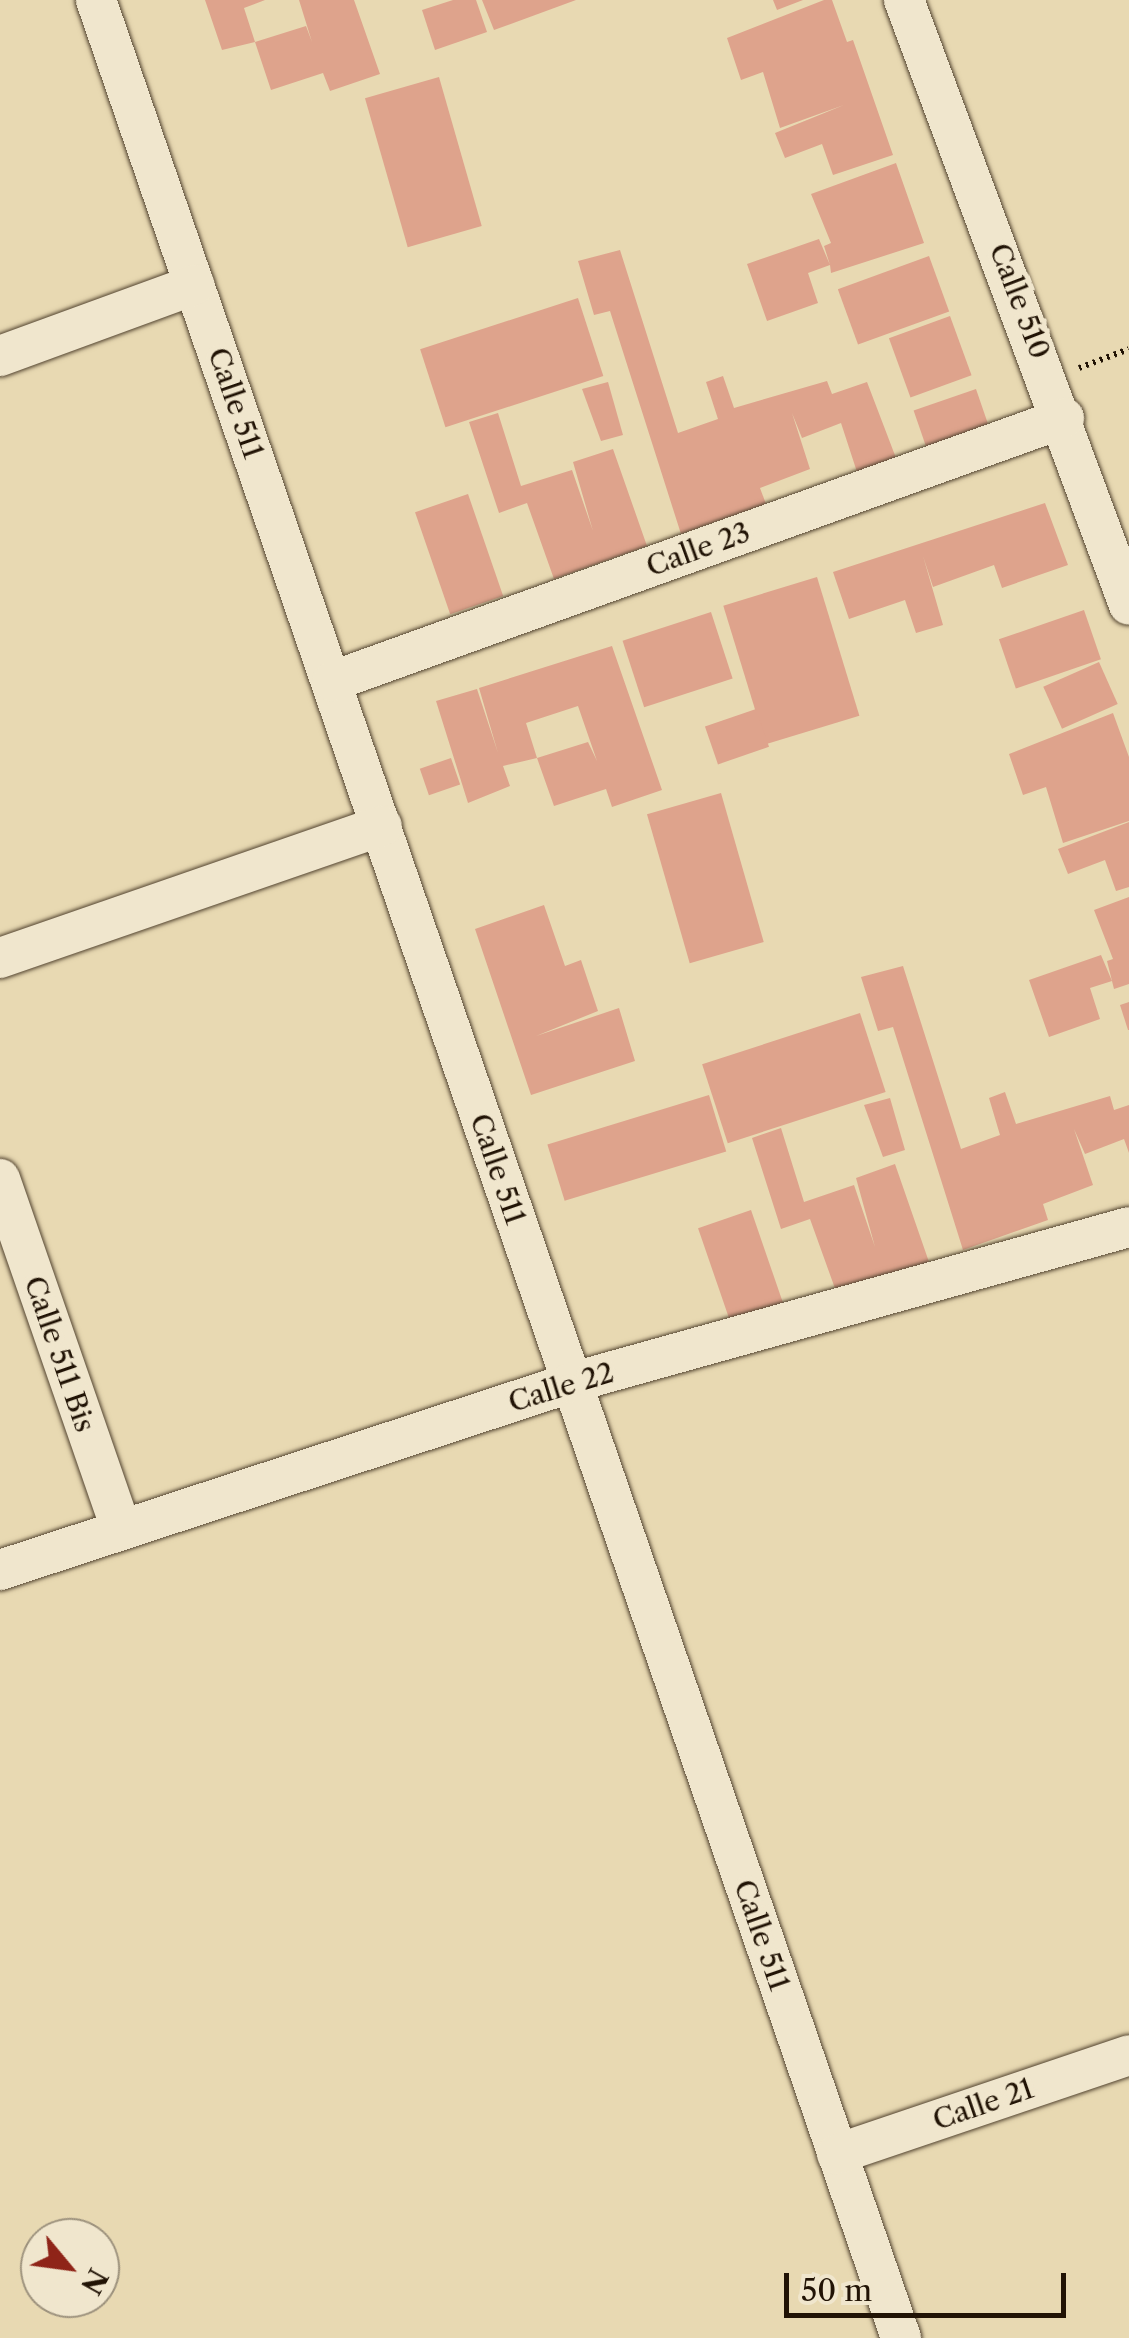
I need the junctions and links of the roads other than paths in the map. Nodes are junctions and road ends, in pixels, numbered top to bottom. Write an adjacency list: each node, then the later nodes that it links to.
1 (96, 0): 3 (street, Calle 511)
2 (904, 0): 5 (street, Calle 510)
3 (194, 285): 4 (street); 7 (street, Calle 511)
4 (0, 356)
5 (1064, 418): 6 (street, Calle 510); 7 (street, Calle 23)
6 (1129, 605)
7 (332, 681): 8 (street, Calle 511)
8 (382, 826): 9 (street); 12 (street, Calle 511)
9 (0, 958)
10 (0, 1179): 13 (street, Calle 511 Bis)
11 (1129, 1227): 12 (street, Calle 22)
12 (570, 1383): 13 (street, Calle 22); 16 (street, Calle 511)
13 (121, 1528): 14 (street, Calle 22)
14 (0, 1570)
15 (1129, 2055): 16 (street, Calle 21)
16 (838, 2154): 17 (street, Calle 511)
17 (901, 2338)

